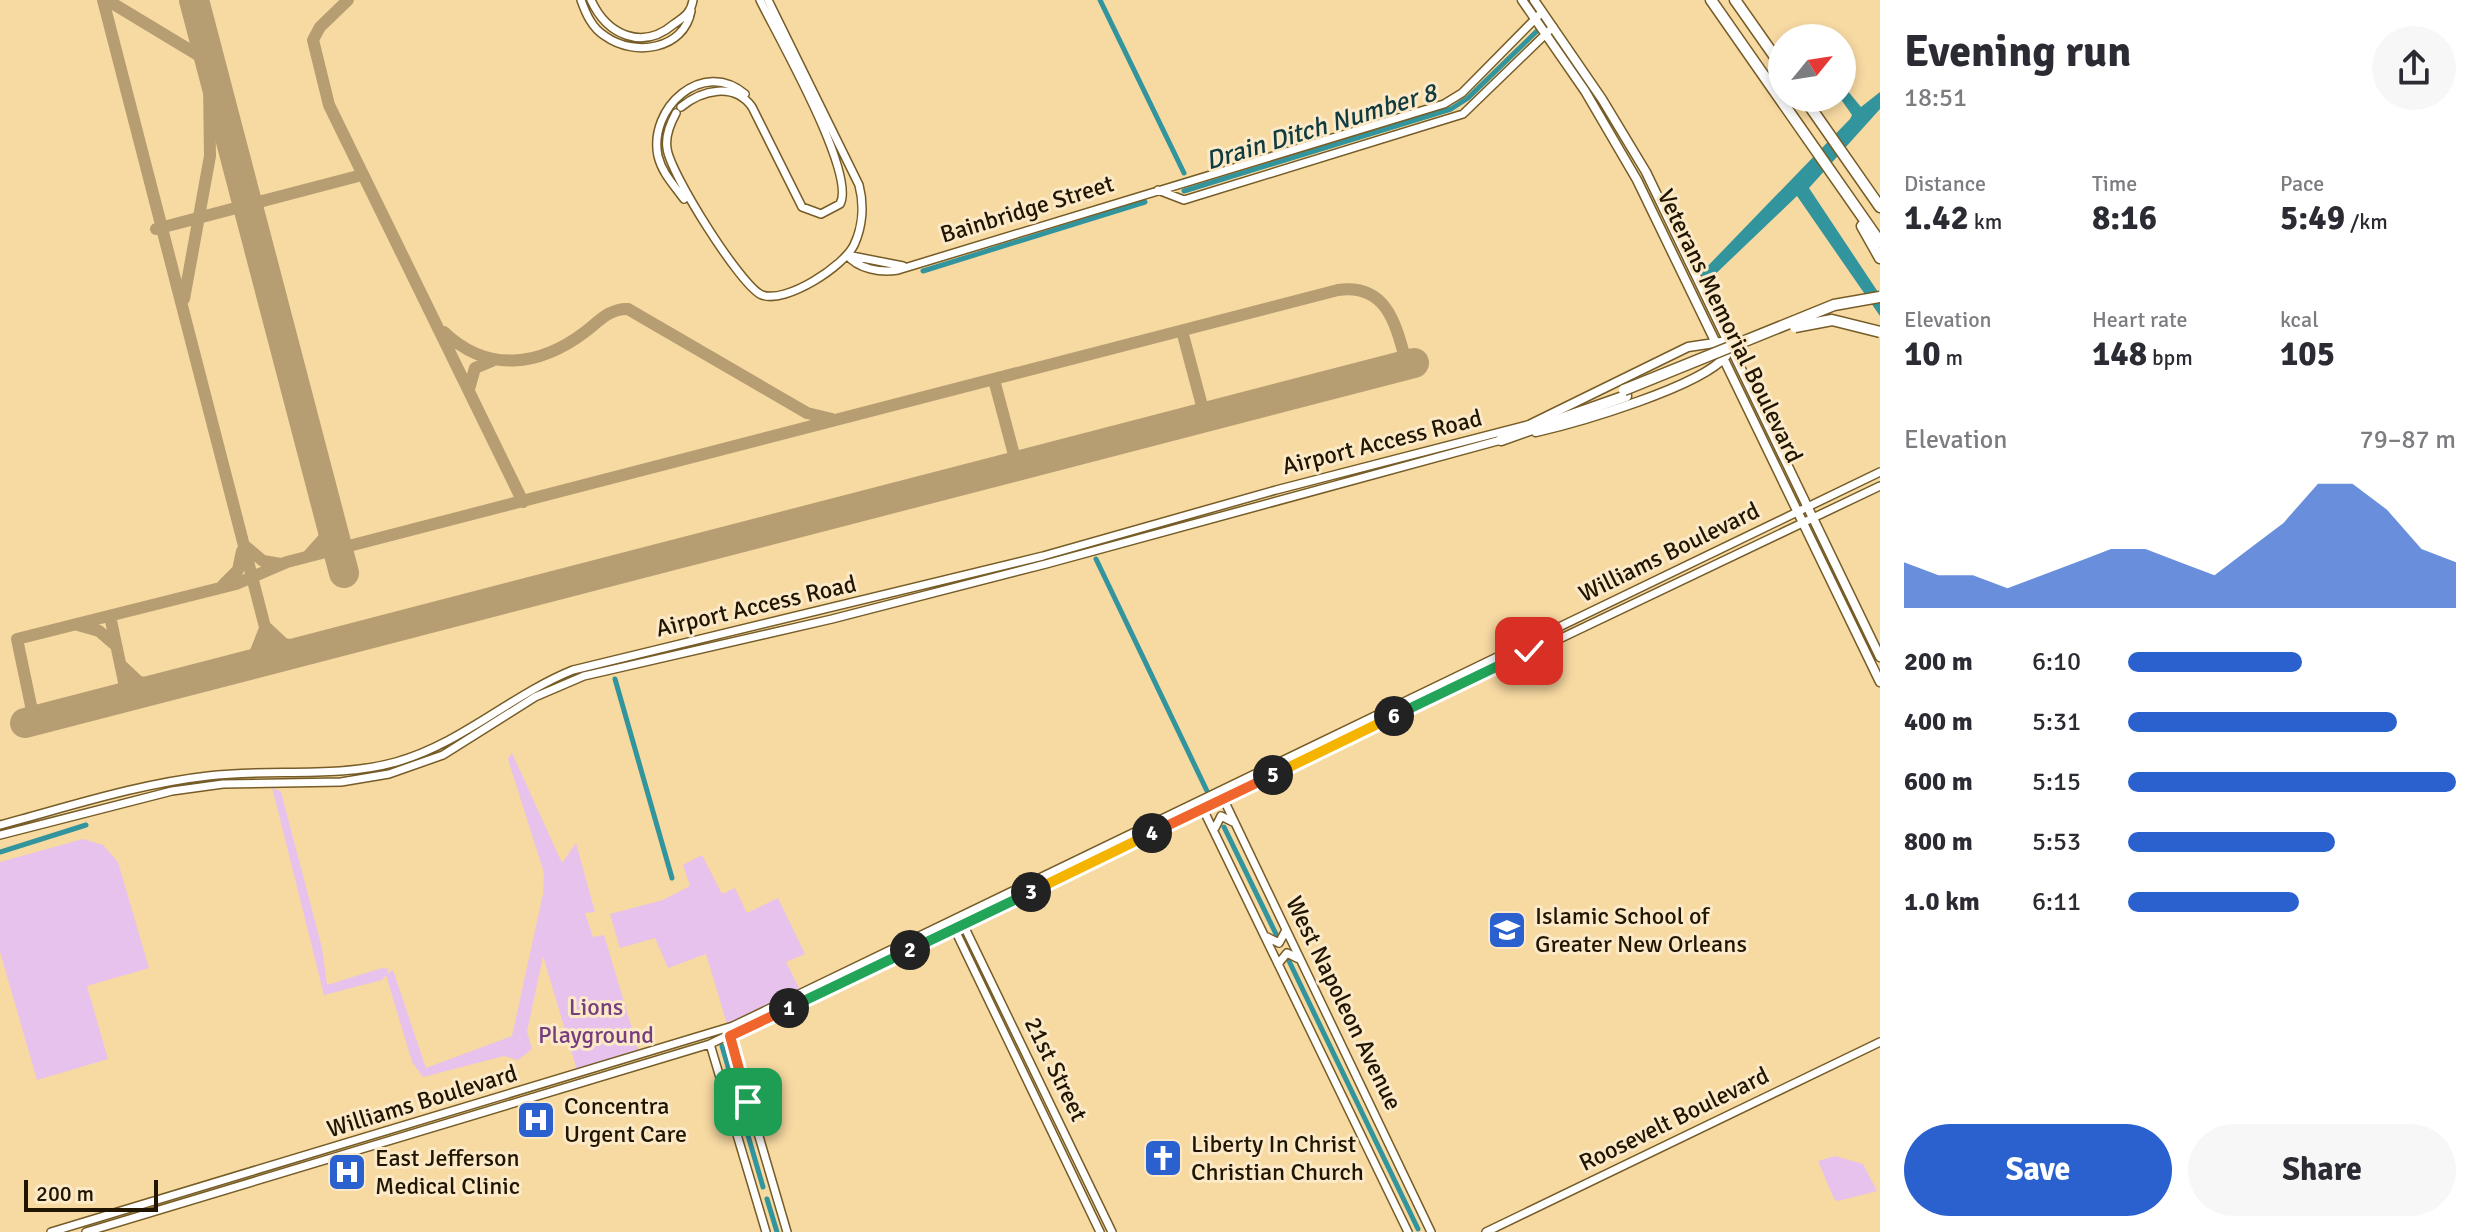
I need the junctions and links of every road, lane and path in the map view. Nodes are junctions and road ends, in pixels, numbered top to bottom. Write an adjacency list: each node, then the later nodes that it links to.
1 (581, 0): 10 (main road)
2 (591, 0): 10 (main road)
3 (693, 0): 10 (main road)
4 (760, 0): 16 (main road)
5 (768, 0): 26 (main road)
6 (1522, 0): 12 (main road, Veterans Memorial Boulevard)
7 (1534, 0): 11 (main road, Veterans Memorial Boulevard)
8 (1711, 0): 18 (highway)
9 (1735, 0): 14 (highway)
10 (691, 11)
11 (1542, 12): 12 (main road, Bainbridge Street); 13 (main road, Veterans Memorial Boulevard)
12 (1535, 19): 13 (main road, Veterans Memorial Boulevard); 19 (main road, Bainbridge Street)
13 (1549, 31): 19 (main road, Bainbridge Street); 22 (main road, Veterans Memorial Boulevard); 24 (main road, Veterans Memorial Boulevard)
14 (1768, 47)
15 (1814, 112): 17 (highway)
16 (759, 120): 25 (main road); 25 (main road)
17 (1851, 164): 20 (highway); 21 (highway)
18 (1836, 178): 23 (highway); 27 (highway)
19 (1158, 190): 26 (main road, Bainbridge Street)
20 (1880, 199)
21 (1880, 207)
22 (1657, 218): 24 (main road); 28 (main road, Veterans Memorial Boulevard)
23 (1880, 242)
24 (1684, 249): 29 (main road, Veterans Memorial Boulevard)
25 (725, 252): 26 (main road)
26 (847, 255)
27 (1880, 258)
28 (1688, 284): 29 (main road); 31 (main road, Veterans Memorial Boulevard)
29 (1701, 284): 34 (main road, Veterans Memorial Boulevard)
30 (1880, 297): 39 (highway, bridge)
31 (1701, 310): 33 (main road, Veterans Memorial Boulevard); 35 (main road)
32 (1880, 332): 39 (highway, bridge)
33 (1716, 341): 34 (main road); 35 (main road); 36 (main road, Veterans Memorial Boulevard)
34 (1730, 346): 36 (main road); 43 (main road, Veterans Memorial Boulevard)
35 (1688, 347): 40 (main road)
36 (1724, 359): 37 (main road); 38 (main road, Veterans Memorial Boulevard)
37 (1709, 370): 38 (main road); 42 (main road)
38 (1736, 383): 41 (main road, Veterans Memorial Boulevard)
39 (1625, 393): 40 (highway); 42 (highway)
40 (1531, 424): 62 (main road, Airport Access Road)
41 (1756, 426): 43 (main road); 47 (main road, Veterans Memorial Boulevard)
42 (1501, 440): 64 (main road, Airport Access Road)
43 (1784, 459): 46 (main road, Veterans Memorial Boulevard)
44 (1880, 472): 46 (main road, Williams Boulevard)
45 (1880, 486): 46 (main road, Williams Boulevard)
46 (1810, 512): 47 (main road, Williams Boulevard); 49 (main road, Veterans Memorial Boulevard)
47 (1800, 517): 48 (main road, Veterans Memorial Boulevard); 50 (main road, Williams Boulevard); 52 (main road, Williams Boulevard)
48 (1837, 593): 49 (main road); 51 (main road, Veterans Memorial Boulevard)
49 (1851, 597): 53 (main road, Veterans Memorial Boulevard)
50 (1577, 618): 52 (main road); 54 (main road, Williams Boulevard)
51 (1858, 636): 55 (main road); 56 (main road, Veterans Memorial Boulevard)
52 (1546, 643): 57 (main road, Williams Boulevard)
53 (1880, 657)
54 (1484, 664): 57 (main road); 58 (main road, Williams Boulevard)
55 (1880, 674)
56 (1880, 682)
57 (1462, 683): 58 (main road, Williams Boulevard)
58 (1341, 738): 59 (main road, Williams Boulevard); 59 (main road, Williams Boulevard)
59 (1222, 795): 60 (main road, Williams Boulevard); 61 (main road, West Napoleon Avenue)
60 (1201, 805): 63 (main road, West Napoleon Avenue); 65 (main road, Williams Boulevard); 66 (main road, Williams Boulevard)
61 (1237, 824): 63 (main road); 69 (main road, West Napoleon Avenue)
62 (0, 825)
63 (1214, 832): 71 (main road, West Napoleon Avenue)
64 (0, 835)
65 (1080, 859): 66 (main road); 67 (main road, Williams Boulevard)
66 (1071, 872): 68 (main road, Williams Boulevard)
67 (974, 910): 70 (main road); 74 (main road, Williams Boulevard)
68 (963, 924): 70 (main road, Williams Boulevard); 86 (main road, 21st Street)
69 (1285, 928): 71 (main road); 72 (main road, West Napoleon Avenue)
70 (954, 929): 74 (main road, Williams Boulevard); 85 (main road, 21st Street)
71 (1263, 932): 73 (main road, West Napoleon Avenue)
72 (1301, 962): 73 (main road); 80 (main road, West Napoleon Avenue)
73 (1278, 964): 87 (main road, West Napoleon Avenue)
74 (842, 978): 75 (main road, Williams Boulevard); 75 (main road, Williams Boulevard)
75 (729, 1032): 76 (main road, Williams Boulevard); 78 (main road, Williams Boulevard); 84 (main road)
76 (715, 1033): 78 (main road); 79 (main road, Williams Boulevard)
77 (1880, 1042): 88 (main road, Roosevelt Boulevard)
78 (710, 1044): 79 (main road, Williams Boulevard); 83 (main road)
79 (668, 1053): 81 (main road, Williams Boulevard); 82 (main road, Williams Boulevard)
80 (1430, 1231)
81 (51, 1232)
82 (86, 1232)
83 (766, 1232)
84 (787, 1232)
85 (1100, 1232)
86 (1112, 1232)
87 (1408, 1232)
88 (1486, 1232)

